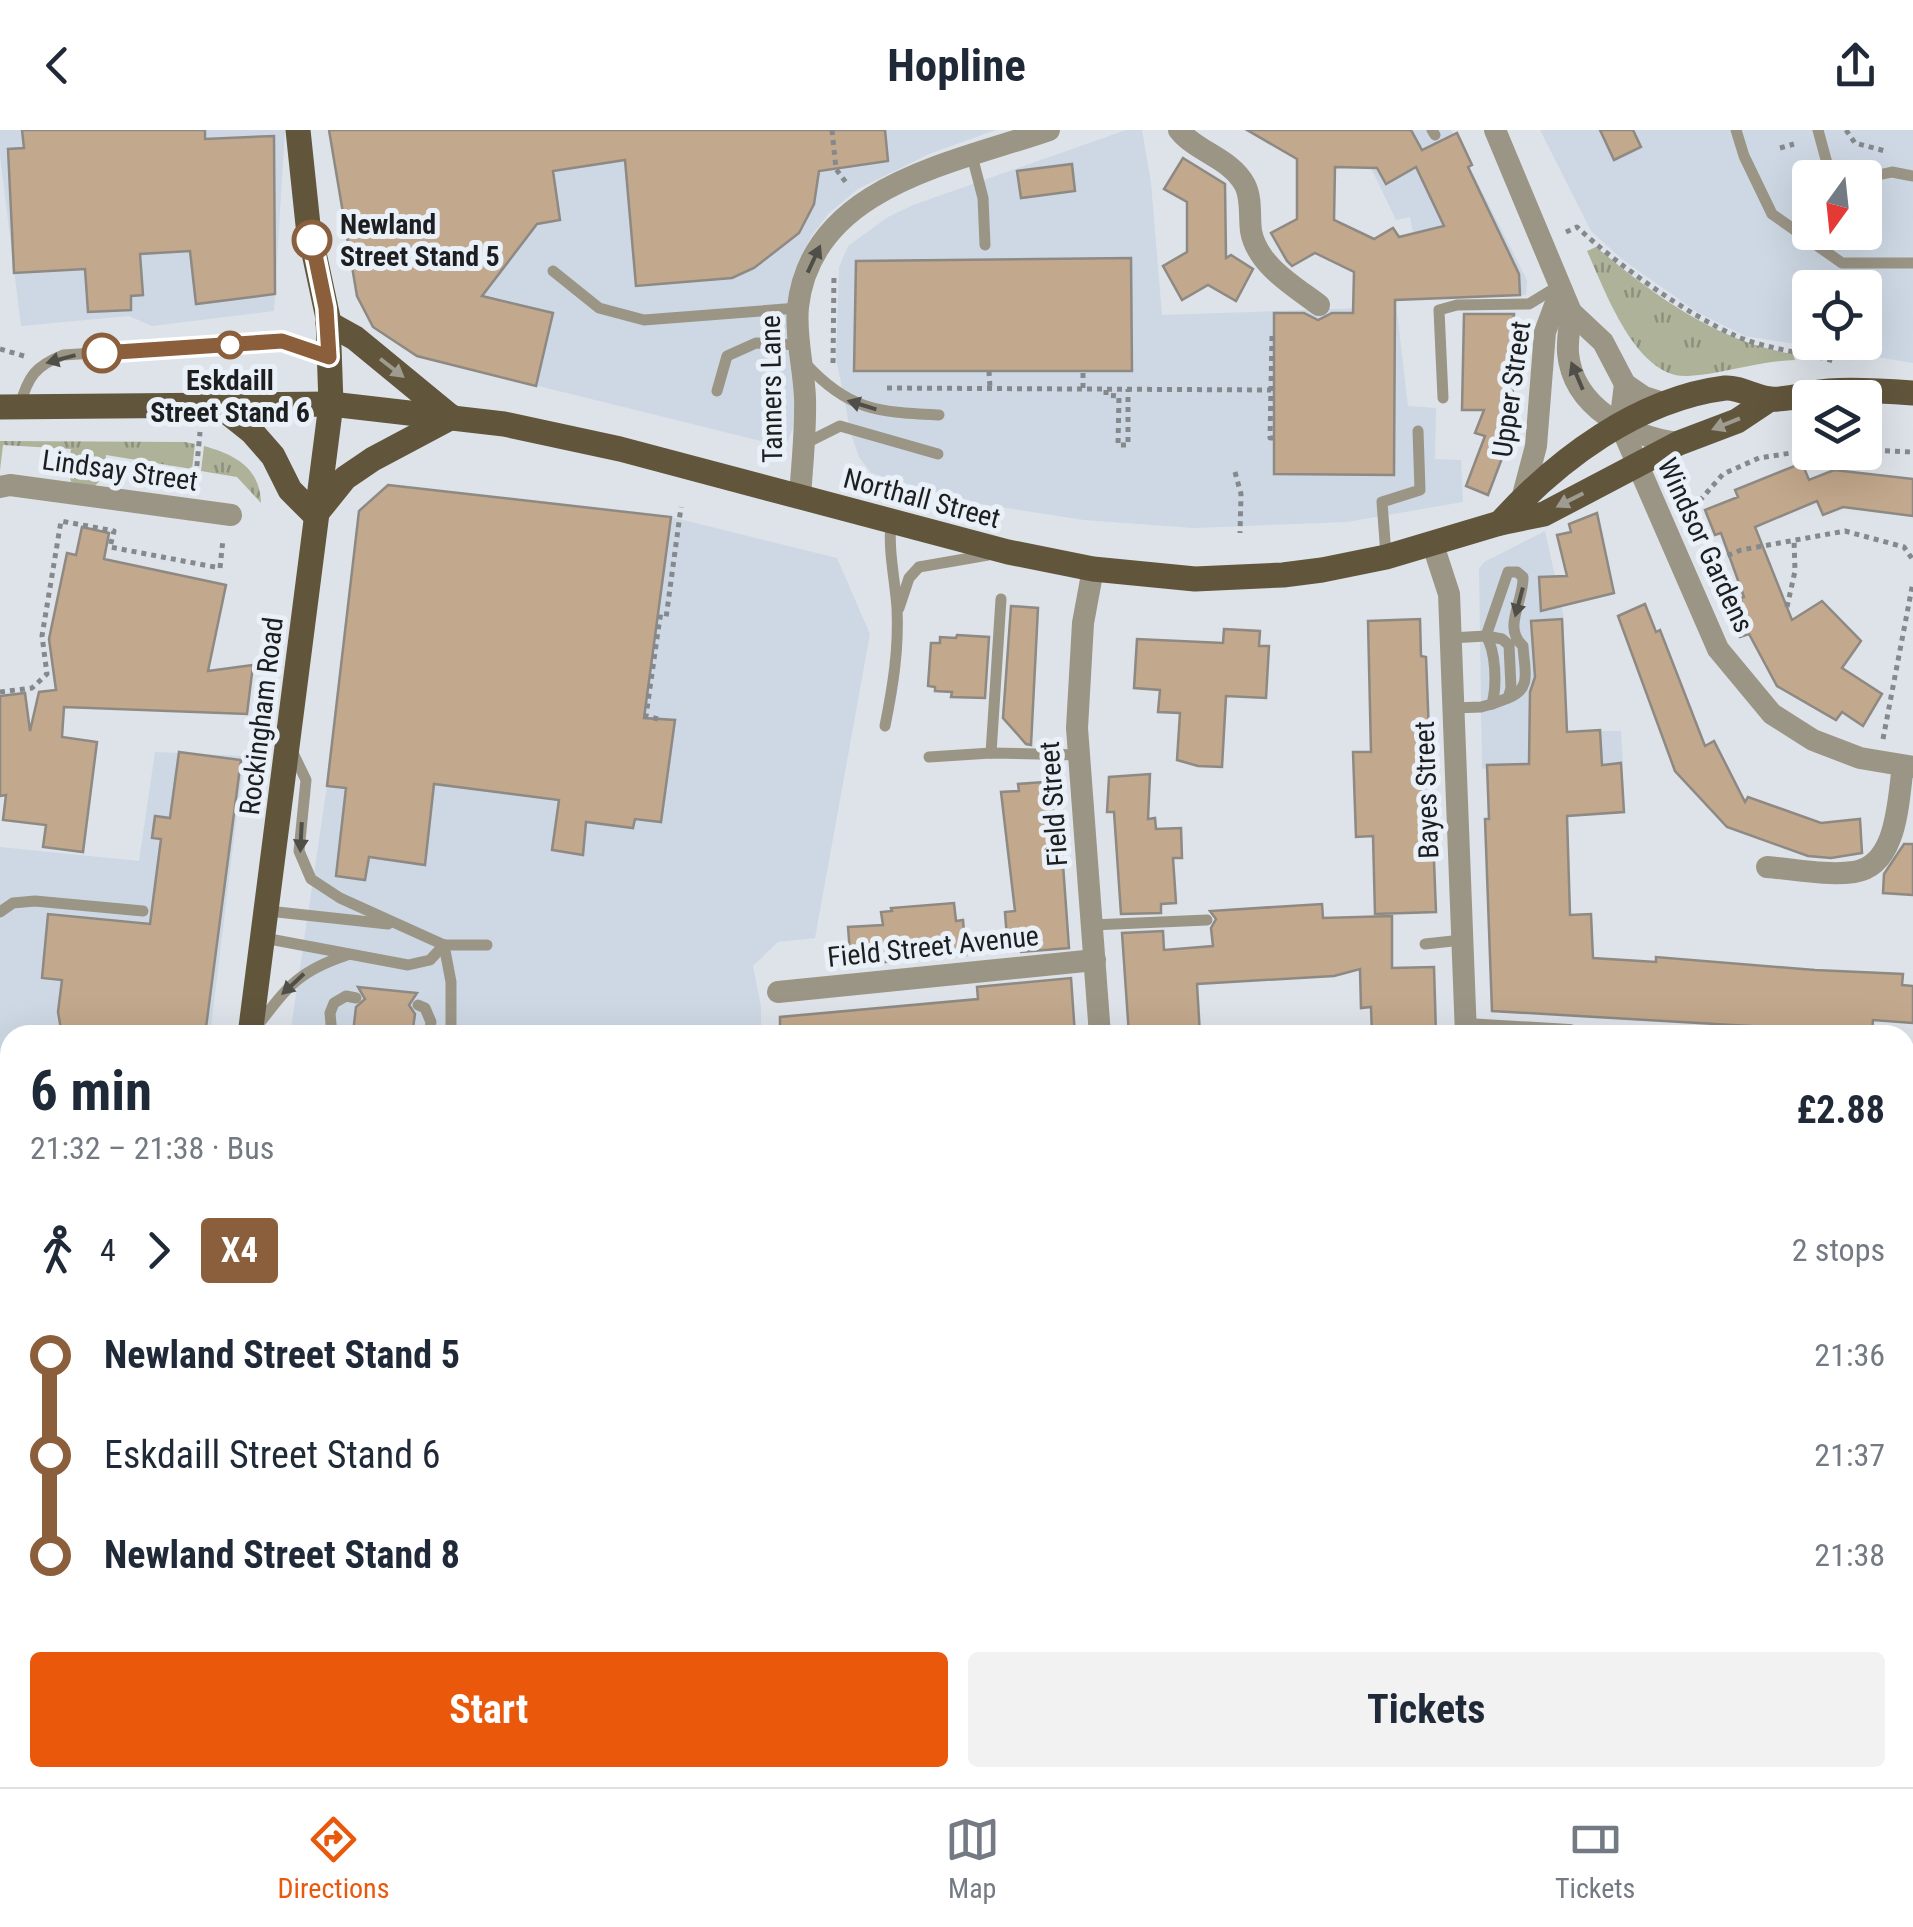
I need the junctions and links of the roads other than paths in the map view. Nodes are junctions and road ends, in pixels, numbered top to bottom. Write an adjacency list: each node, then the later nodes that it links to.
1 (298, 130): 21 (main road, Rockingham Road)
2 (1049, 130): 7 (street, Tanners Lane)
3 (1179, 130): 18 (street)
4 (1495, 130): 17 (street)
5 (1736, 130): 12 (lane)
6 (1818, 130): 9 (lane)
7 (1005, 138): 8 (street, Tanners Lane)
8 (972, 156): 13 (lane); 19 (street, Tanners Lane, one-way to 8)
9 (1826, 160)
10 (1882, 174): 11 (lane)
11 (1913, 176)
12 (1792, 225)
13 (985, 245)
14 (1827, 250): 15 (lane)
15 (1913, 264)
16 (553, 271): 19 (lane)
17 (1560, 287): 20 (street); 27 (lane); 43 (street, Upper Street)
18 (1319, 305)
19 (798, 308): 22 (street, Tanners Lane)
20 (1571, 312): 24 (street); 35 (street, one-way to 20)
21 (328, 323): 23 (main road, Rockingham Road); 34 (main road, one-way to 34)
22 (801, 352): 25 (lane); 33 (lane, one-way to 22); 38 (street, Tanners Lane)
23 (329, 357): 30 (main road, Rockingham Road); 32 (lane, one-way to 32)
24 (1625, 384): 31 (street); 35 (street)
25 (717, 390)
26 (1913, 393): 28 (main road)
27 (1443, 398)
28 (1770, 399): 31 (main road, Northall Street); 37 (main road, Northall Street, one-way to 37)
29 (217, 404): 30 (main road, Northall Street); 32 (main road, Northall Street); 45 (main road)
30 (331, 404): 34 (main road, Northall Street); 45 (main road, Rockingham Road)
31 (1666, 404): 35 (main road, Northall Street)
32 (9, 408)
33 (939, 415)
34 (452, 418): 42 (main road, Northall Street); 45 (main road)
35 (1620, 424): 37 (street); 40 (street, Windsor Gardens); 43 (main road, Northall Street)
36 (1418, 431): 50 (lane)
37 (1679, 442): 40 (main road, Northall Street)
38 (803, 446): 39 (lane); 42 (street, Tanners Lane)
39 (938, 454)
40 (1636, 466): 47 (main road, Northall Street, one-way to 47); 66 (street, Windsor Gardens)
41 (0, 487): 44 (street, Lindsay Street)
42 (800, 498): 46 (main road, Northall Street)
43 (1522, 499): 47 (main road, Northall Street)
44 (231, 515)
45 (315, 515): 62 (main road, Rockingham Road)
46 (890, 521): 49 (main road, Northall Street); 53 (lane)
47 (1500, 523): 48 (main road, Northall Street)
48 (1433, 545): 50 (main road, Northall Street); 55 (street, Bayes Street)
49 (1008, 552): 51 (main road, Northall Street); 53 (lane)
50 (1386, 557): 51 (main road, Northall Street)
51 (1093, 570): 64 (street, Field Street)
52 (1001, 599): 63 (lane)
53 (897, 612): 61 (lane)
54 (1486, 636): 55 (lane); 56 (lane); 57 (lane, one-way to 57); 59 (lane)
55 (1450, 638): 60 (street, Bayes Street)
56 (1502, 639): 57 (lane); 58 (lane)
57 (1516, 640): 58 (lane)
58 (1508, 698): 59 (lane)
59 (1492, 704): 60 (lane)
60 (1453, 708): 75 (street, Bayes Street)
61 (885, 726)
62 (288, 744): 69 (main road, Rockingham Road); 72 (lane, one-way to 72)
63 (991, 754): 64 (lane); 65 (lane)
64 (1080, 755): 73 (street, Field Street)
65 (929, 757)
66 (1908, 766): 67 (street, Windsor Gardens)
67 (1767, 867)
68 (144, 911): 70 (lane)
69 (268, 911): 72 (lane); 74 (main road, Rockingham Road)
70 (0, 912)
71 (1207, 920): 73 (lane)
72 (396, 924): 77 (lane)
73 (1092, 926): 80 (street, Field Street)
74 (264, 938): 79 (lane); 84 (main road, Rockingham Road)
75 (1462, 940): 76 (lane); 90 (street, Bayes Street)
76 (1425, 944)
77 (444, 945): 78 (lane); 79 (lane); 88 (lane)
78 (487, 945)
79 (351, 954): 85 (lane, one-way to 85)
80 (1095, 960): 81 (street, Field Street Avenue); 89 (street, Field Street)
81 (778, 992)
82 (356, 998): 86 (lane)
83 (418, 1005): 87 (lane)
84 (251, 1025)
85 (258, 1025)
86 (331, 1025)
87 (431, 1025)
88 (451, 1025)
89 (1099, 1025)
90 (1466, 1025)

